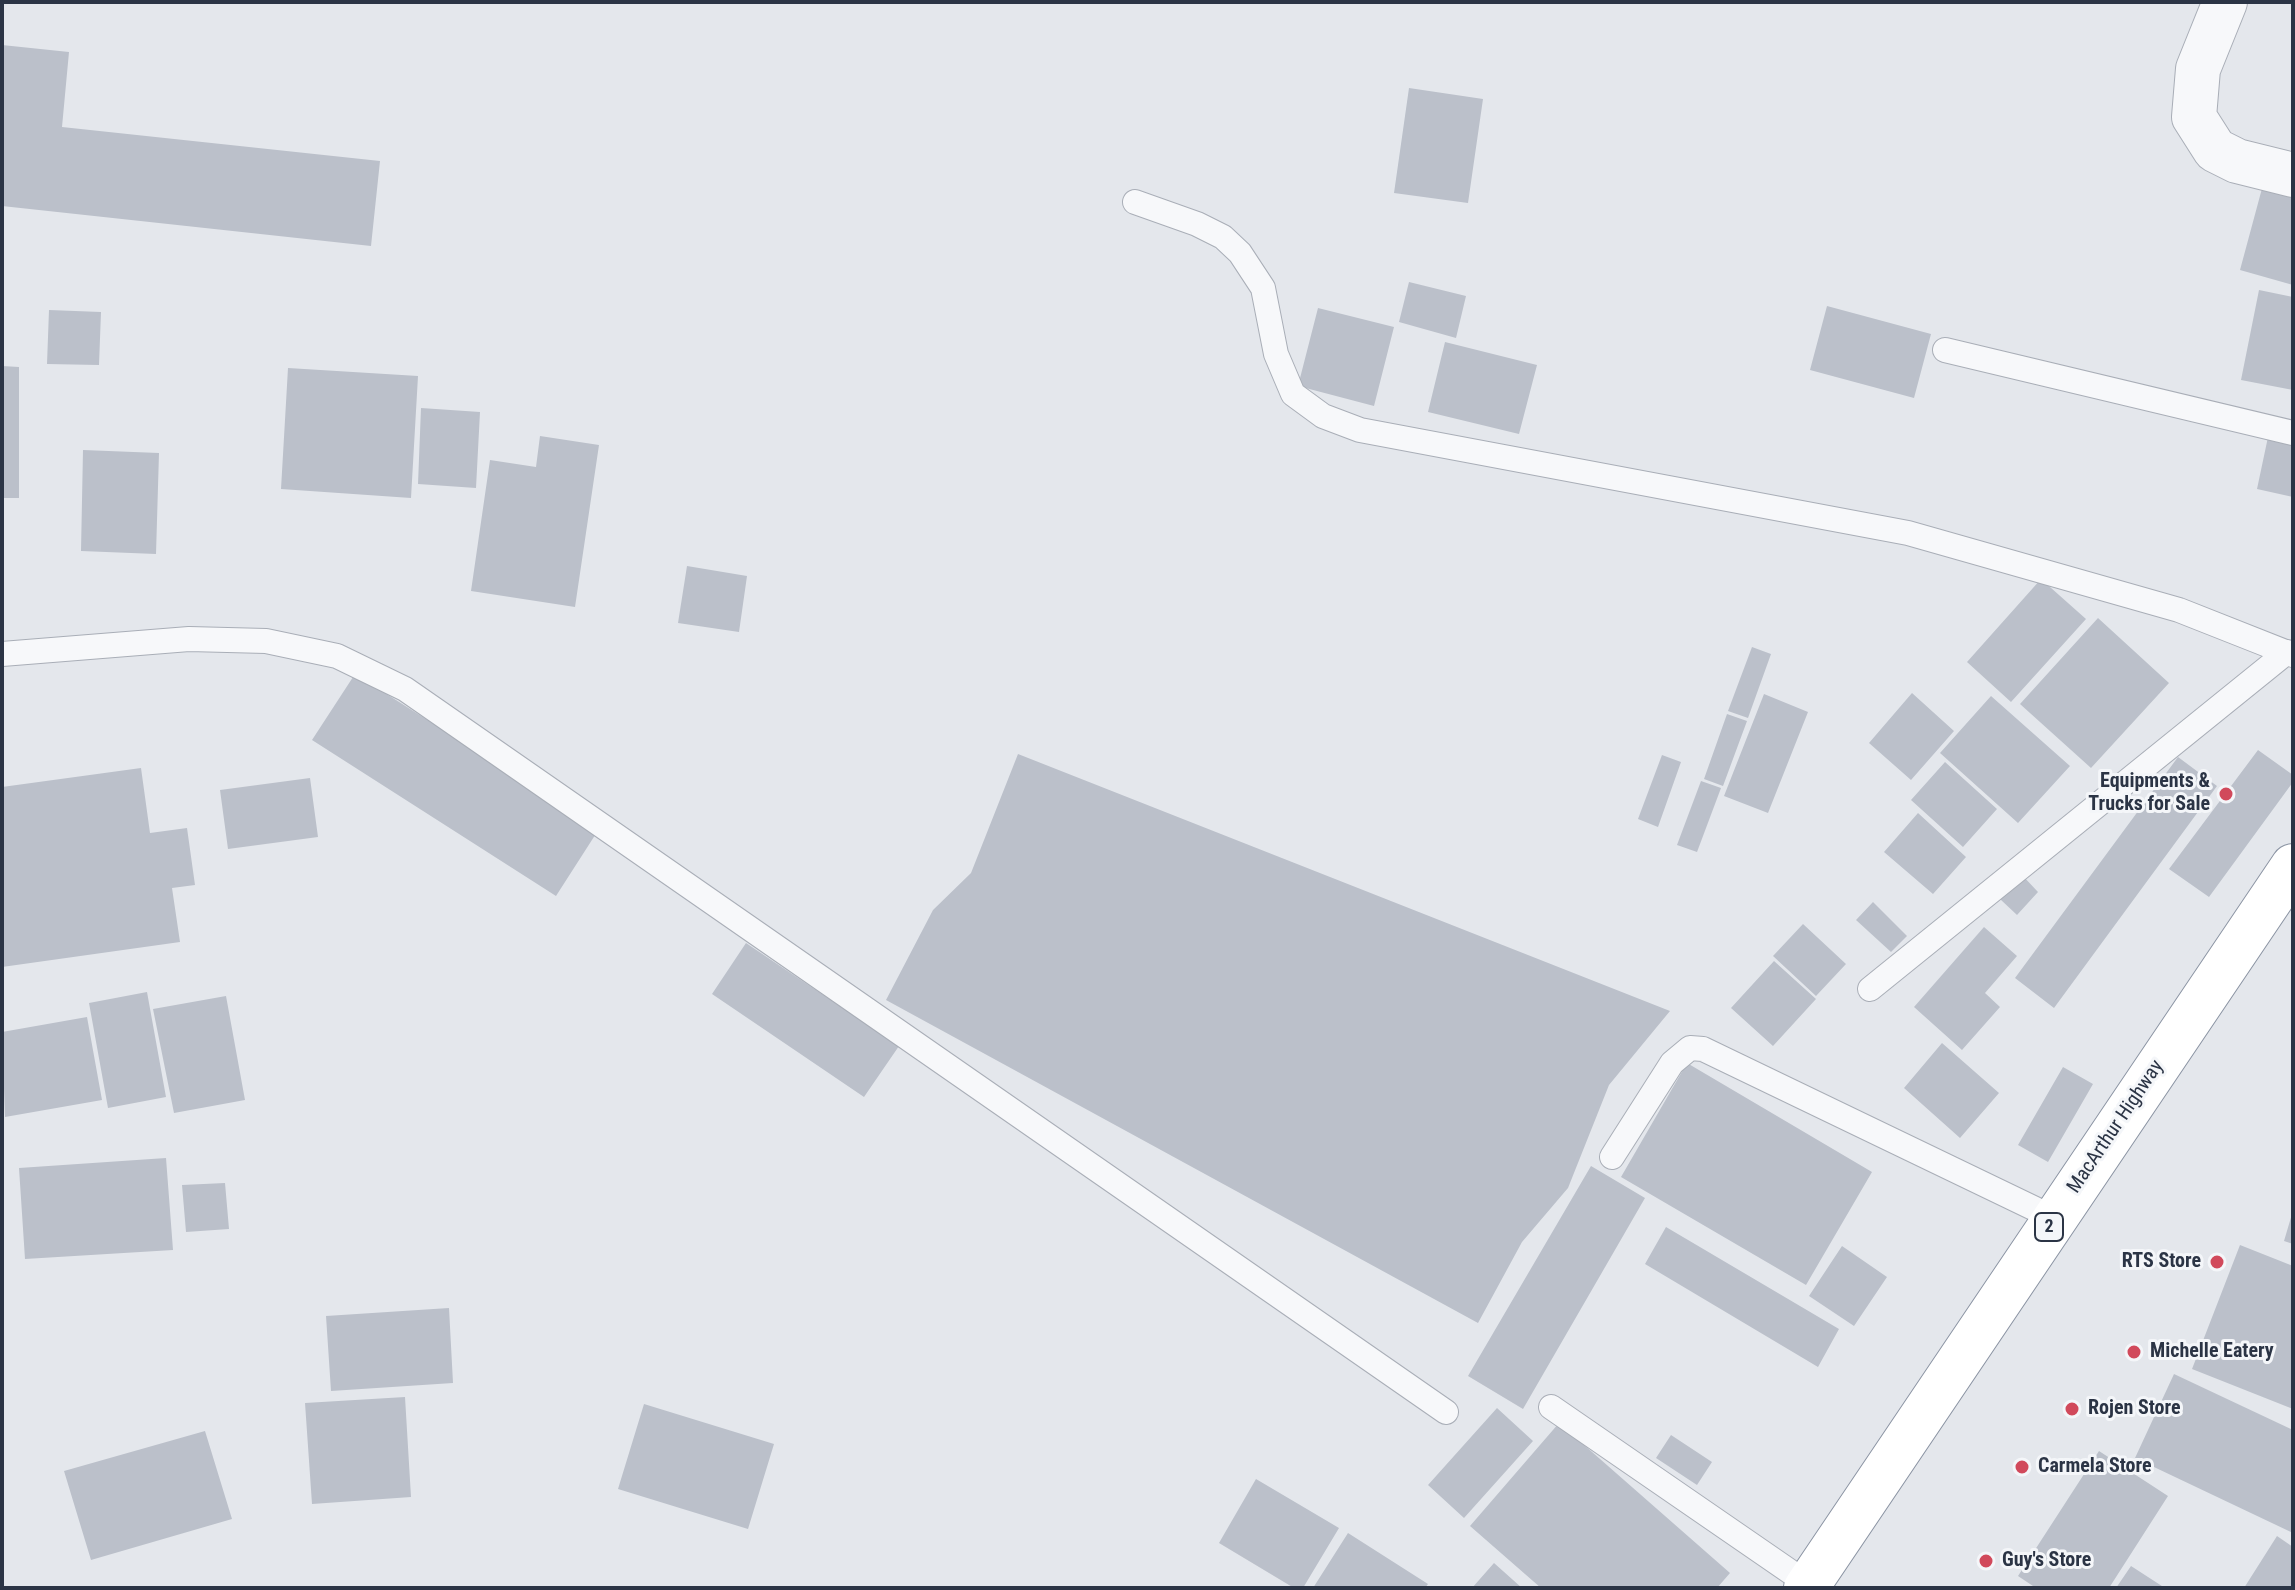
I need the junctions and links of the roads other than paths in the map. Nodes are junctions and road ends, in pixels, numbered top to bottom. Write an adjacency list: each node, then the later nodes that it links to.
1 (2225, 2): 2 (street)
2 (2293, 175)
3 (1135, 202): 7 (lane)
4 (1945, 350): 5 (lane)
5 (2293, 433)
6 (2, 654): 13 (lane)
7 (2290, 654): 9 (lane)
8 (2293, 866): 11 (highway, MacArthur Highway / 2)
9 (1870, 989)
10 (1612, 1157): 11 (lane)
11 (2054, 1218): 14 (highway, MacArthur Highway / 2)
12 (1551, 1407): 14 (lane)
13 (1446, 1412)
14 (1807, 1586)

